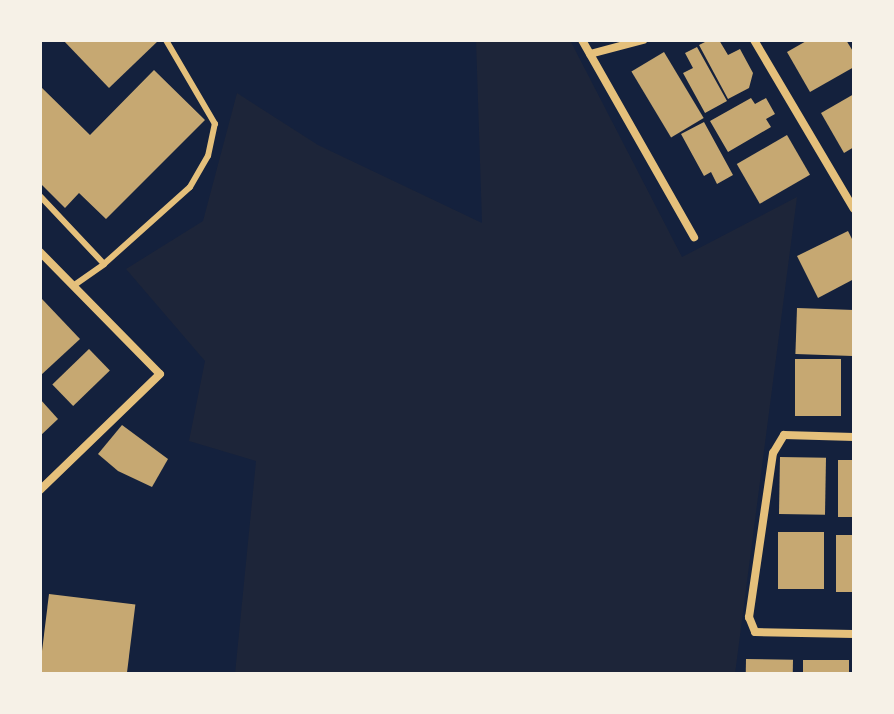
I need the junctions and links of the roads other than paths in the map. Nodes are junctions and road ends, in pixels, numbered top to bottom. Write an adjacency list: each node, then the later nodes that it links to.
1 (166, 40): 10 (lane)
2 (582, 40): 5 (street)
3 (643, 40): 5 (street)
4 (754, 40): 7 (street)
5 (590, 54): 8 (street)
6 (40, 196): 10 (lane)
7 (854, 209)
8 (694, 237)
9 (40, 252): 11 (street)
10 (104, 264): 11 (lane)
11 (73, 286): 13 (street)
12 (854, 437): 14 (street)
13 (40, 490)
14 (854, 634)

